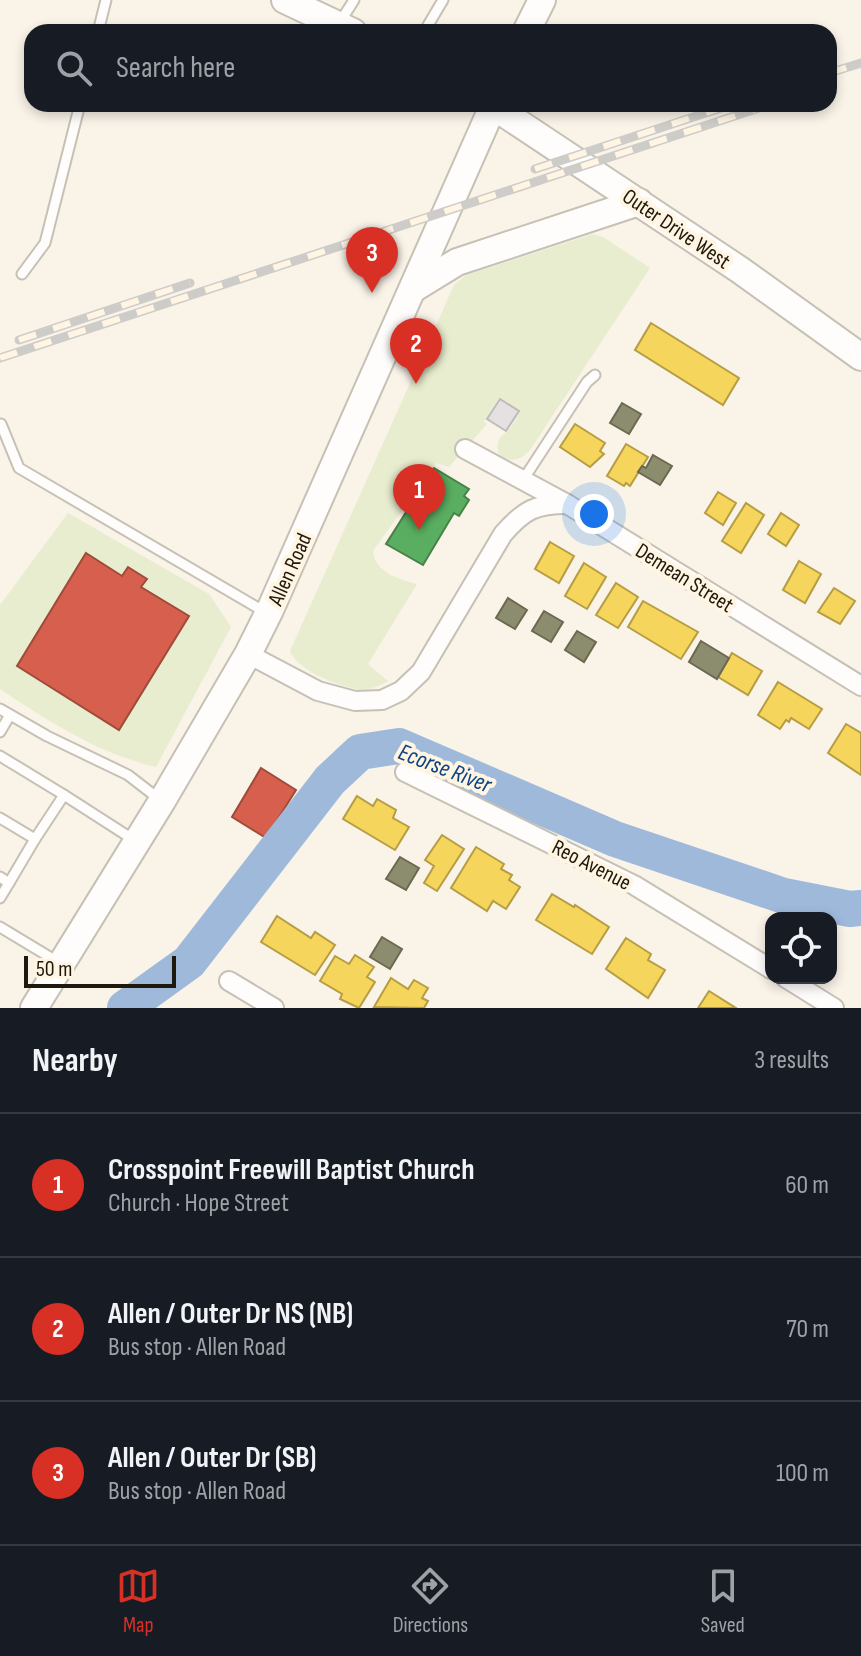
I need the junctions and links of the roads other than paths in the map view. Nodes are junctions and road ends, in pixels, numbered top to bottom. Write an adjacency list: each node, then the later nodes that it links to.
1 (106, 0): 6 (lane)
2 (285, 0): 7 (main road)
3 (354, 0): 8 (lane)
4 (443, 0): 9 (lane)
5 (542, 0): 10 (main road)
6 (100, 24)
7 (337, 24)
8 (347, 24)
9 (429, 24)
10 (530, 24)
11 (78, 112): 15 (lane)
12 (490, 112): 16 (main road, Allen Road)
13 (504, 112): 14 (main road, Outer Drive West)
14 (639, 202): 16 (main road); 17 (main road, Outer Drive West)
15 (22, 274)
16 (413, 289): 23 (main road, Allen Road)
17 (861, 357)
18 (595, 375): 21 (lane)
19 (1, 424): 23 (lane)
20 (465, 449): 21 (street, Demean Street)
21 (523, 480): 22 (street, Demean Street)
22 (567, 504): 24 (street); 25 (street, Demean Street)
23 (268, 614): 24 (main road, Allen Road)
24 (248, 654): 32 (main road, Allen Road)
25 (861, 686)
26 (0, 709): 27 (lane)
27 (10, 715): 28 (lane); 32 (lane)
28 (0, 732)
29 (0, 756): 31 (lane)
30 (405, 772): 41 (street, Reo Avenue)
31 (64, 795): 34 (lane); 35 (lane)
32 (162, 801): 35 (main road, Allen Road)
33 (0, 818): 34 (lane)
34 (35, 839): 37 (lane)
35 (136, 841): 40 (main road, Allen Road)
36 (0, 877): 37 (lane)
37 (9, 883): 38 (lane)
38 (0, 898)
39 (0, 927): 40 (lane)
40 (61, 964): 44 (main road, Allen Road)
41 (765, 965)
42 (229, 981): 45 (street)
43 (796, 984): 46 (street)
44 (34, 1008)
45 (274, 1008)
46 (834, 1008)

